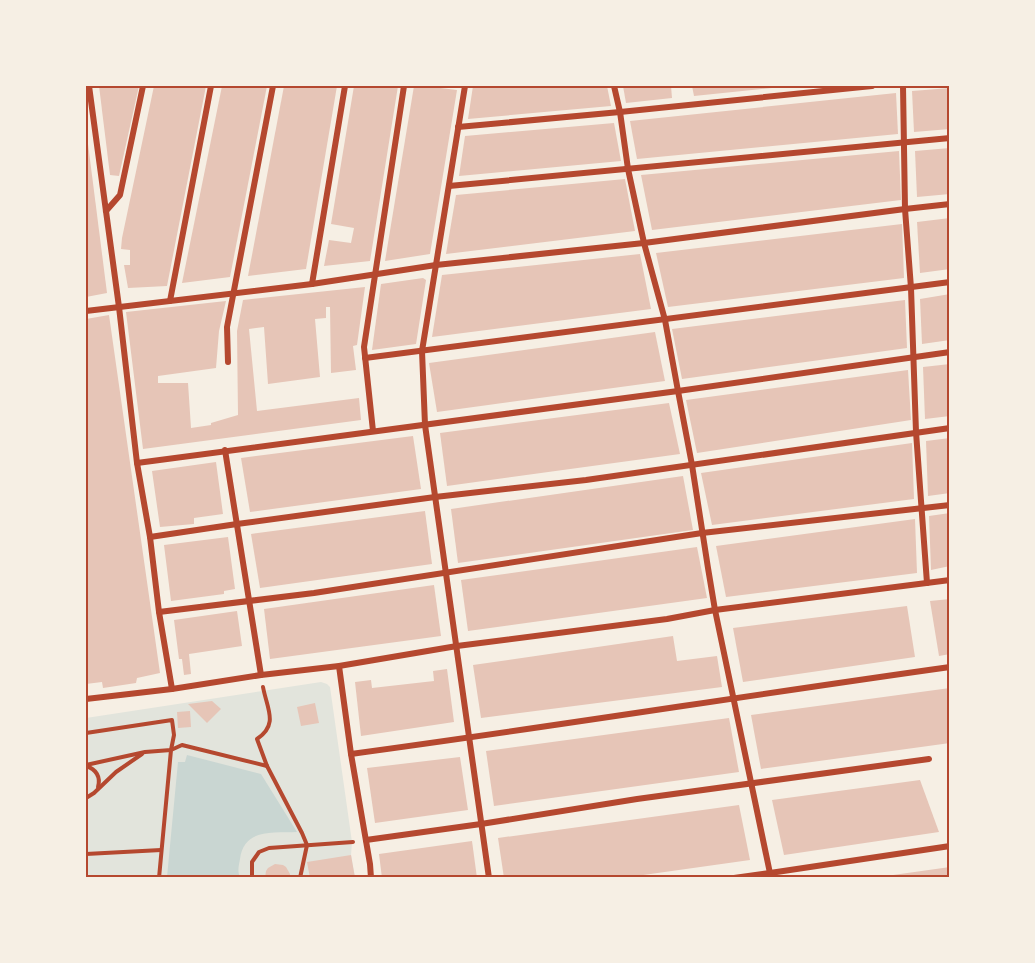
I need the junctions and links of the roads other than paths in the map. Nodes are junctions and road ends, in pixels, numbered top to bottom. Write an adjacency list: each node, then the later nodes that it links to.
1 (89, 86): 19 (street)
2 (143, 86): 19 (street)
3 (211, 86): 27 (street)
4 (273, 86): 26 (street)
5 (345, 86): 24 (street)
6 (404, 86): 22 (street)
7 (465, 86): 12 (street)
8 (614, 86): 11 (street)
9 (872, 86): 11 (street)
10 (903, 86): 14 (street)
11 (620, 112): 12 (street); 15 (street)
12 (458, 128): 16 (street)
13 (950, 138): 14 (street)
14 (904, 142): 15 (street); 18 (street)
15 (628, 169): 16 (street); 20 (street)
16 (449, 186): 21 (street)
17 (950, 204): 18 (street)
18 (905, 208): 20 (street); 25 (street)
19 (106, 211): 28 (street)
20 (644, 243): 21 (street); 30 (street)
21 (436, 265): 22 (street); 31 (street)
22 (375, 274): 24 (street); 34 (street)
23 (950, 282): 25 (street)
24 (312, 284): 26 (street)
25 (910, 288): 30 (street); 33 (street)
26 (234, 293): 27 (street); 35 (street)
27 (170, 301): 28 (street)
28 (119, 307): 29 (street); 42 (street)
29 (86, 311)
30 (664, 320): 31 (street); 36 (street)
31 (422, 351): 34 (street); 37 (street)
32 (950, 352): 33 (street)
33 (913, 357): 36 (street); 40 (street)
34 (365, 358): 39 (street)
35 (228, 362)
36 (678, 391): 37 (street); 43 (street)
37 (425, 424): 39 (street); 44 (street)
38 (950, 428): 40 (street)
39 (373, 432): 41 (street)
40 (916, 432): 43 (street); 46 (street)
41 (225, 450): 42 (street); 47 (street)
42 (136, 463): 49 (street)
43 (692, 465): 44 (street); 48 (street)
44 (435, 497): 47 (street); 50 (street)
45 (950, 505): 46 (street)
46 (922, 509): 48 (street); 52 (street)
47 (237, 524): 49 (street); 53 (street)
48 (702, 533): 50 (street); 54 (street)
49 (150, 537): 55 (street)
50 (446, 573): 53 (street); 56 (street)
51 (950, 580): 52 (street)
52 (927, 583): 54 (street)
53 (249, 601): 55 (street); 59 (street)
54 (716, 610): 56 (street); 61 (street)
55 (159, 612): 60 (street)
56 (457, 646): 57 (street); 63 (street)
57 (339, 666): 59 (street); 64 (street)
58 (950, 667): 61 (street)
59 (261, 675): 60 (street)
60 (172, 688): 62 (street)
61 (733, 698): 63 (street); 66 (street)
62 (86, 699)
63 (470, 738): 64 (street); 67 (street)
64 (351, 754): 68 (street)
65 (929, 759): 66 (street)
66 (752, 783): 67 (street); 70 (street)
67 (481, 824): 68 (street); 72 (street)
68 (366, 840): 71 (street)
69 (950, 846): 70 (street)
70 (771, 875): 73 (street)
71 (371, 878)
72 (489, 878)
73 (734, 878)

